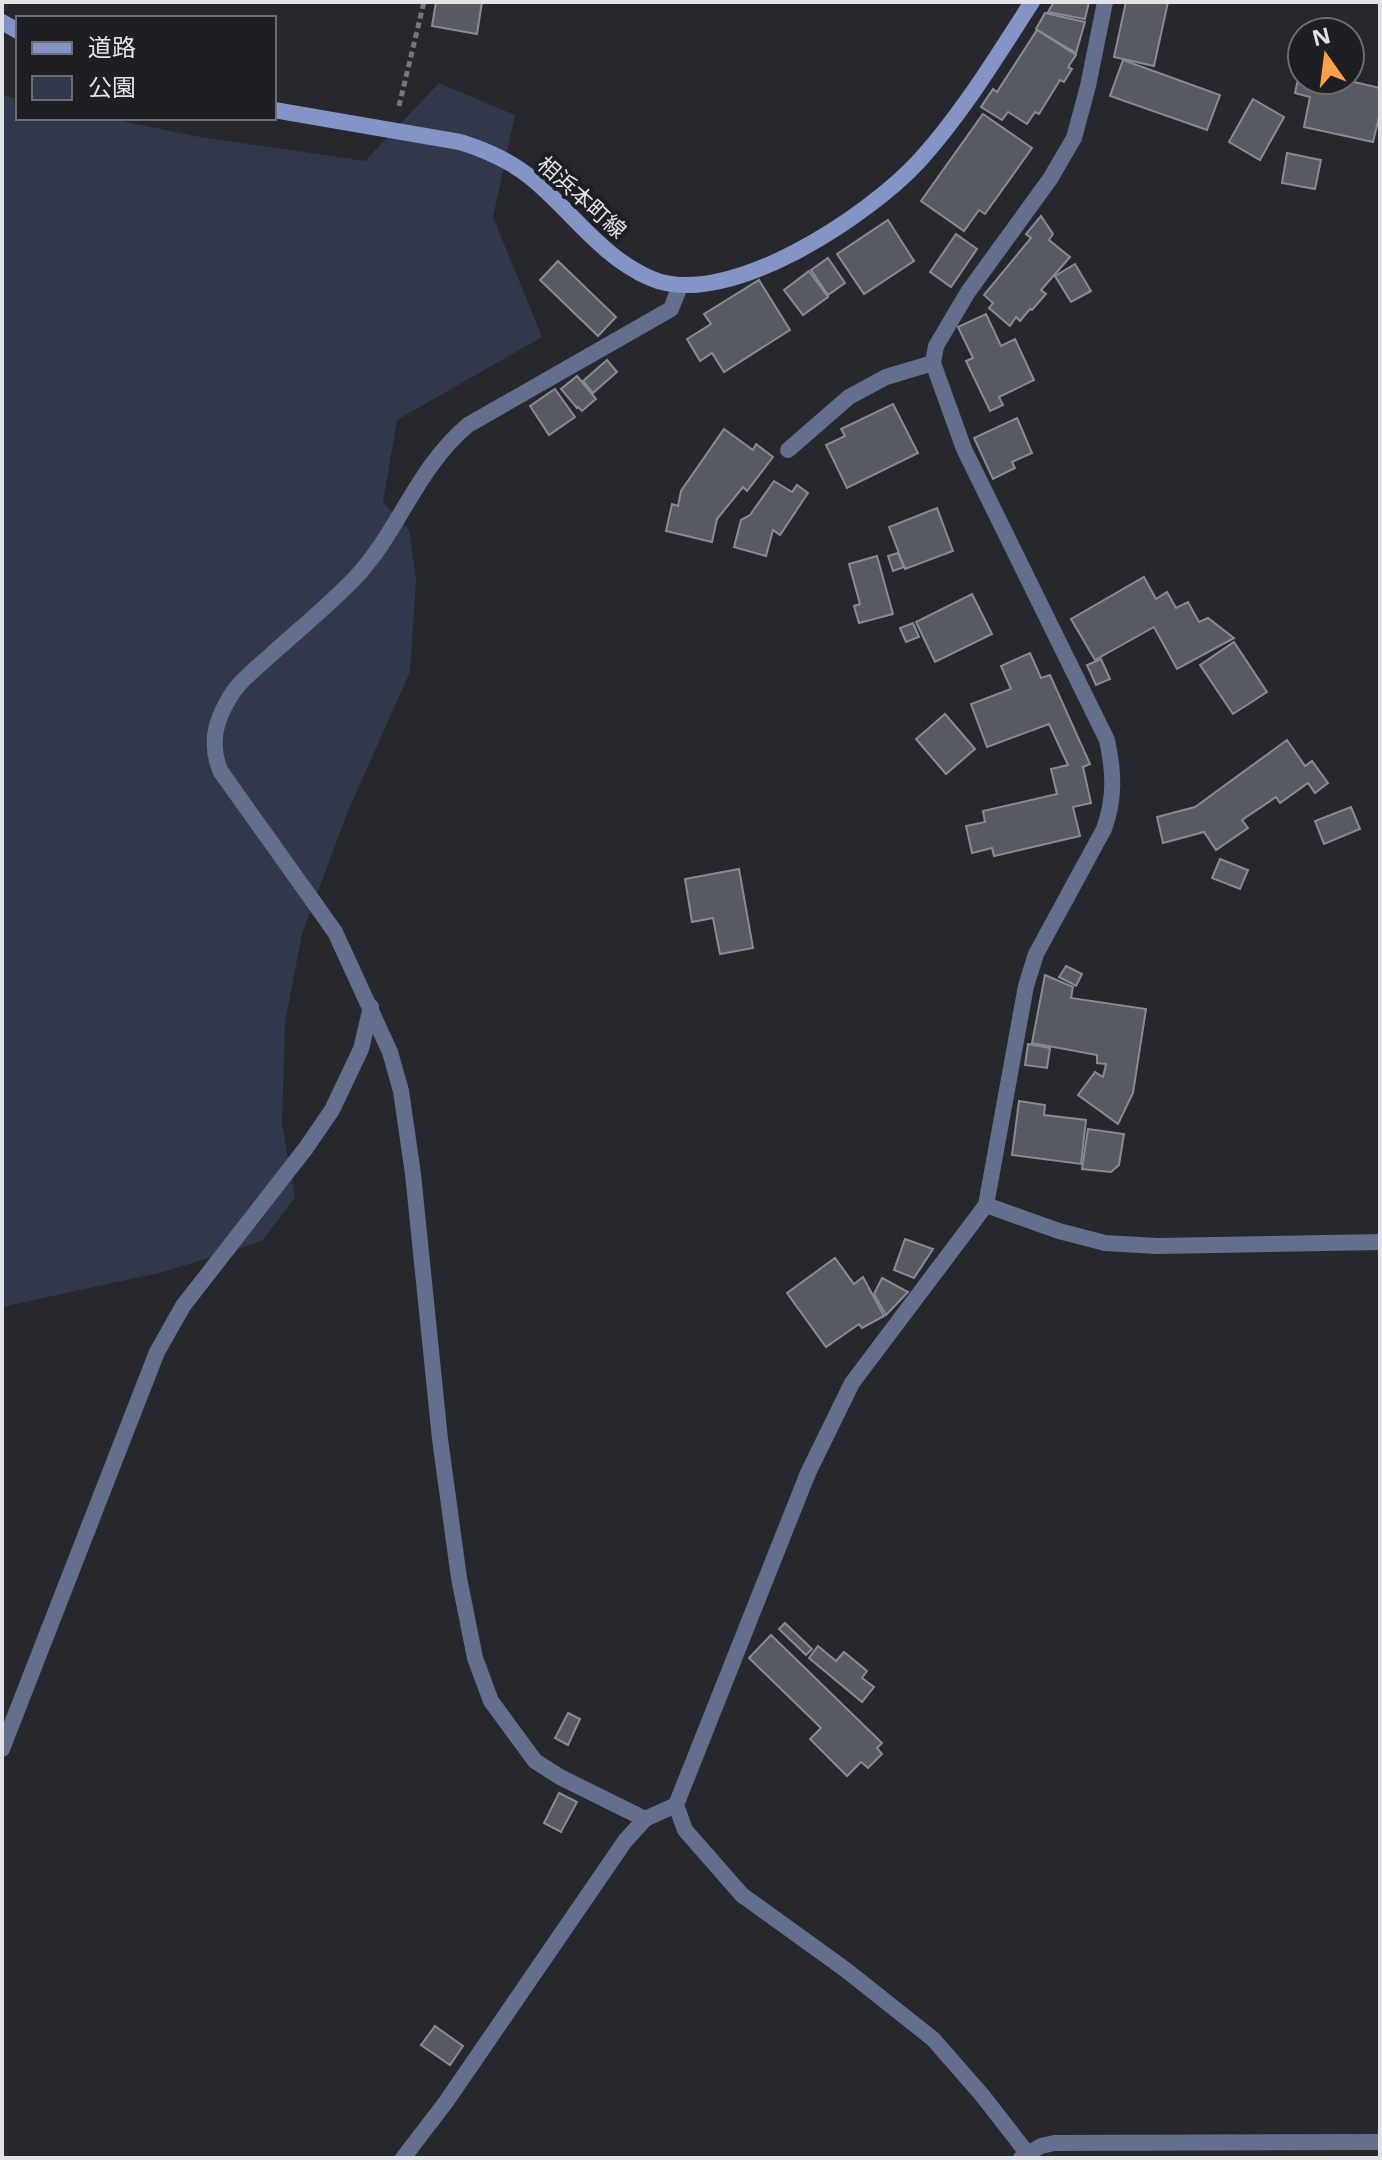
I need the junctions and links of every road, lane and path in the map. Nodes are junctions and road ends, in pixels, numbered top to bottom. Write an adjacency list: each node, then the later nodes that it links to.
1 (424, 2): 5 (path)
2 (1032, 2): 6 (main road, 相浜本町線)
3 (1105, 2): 7 (street)
4 (276, 110): 5 (main road, 相浜本町線)
5 (393, 130): 6 (main road, 相浜本町線)
6 (680, 286): 9 (street)
7 (933, 363): 8 (street); 10 (street)
8 (788, 450)
9 (371, 1007): 12 (street); 14 (street)
10 (986, 1205): 11 (street); 13 (street)
11 (1380, 1242)
12 (2, 1749)
13 (676, 1805): 14 (street); 16 (street)
14 (645, 1819): 17 (street)
15 (1380, 2142): 16 (street)
16 (1027, 2156)
17 (403, 2158)

